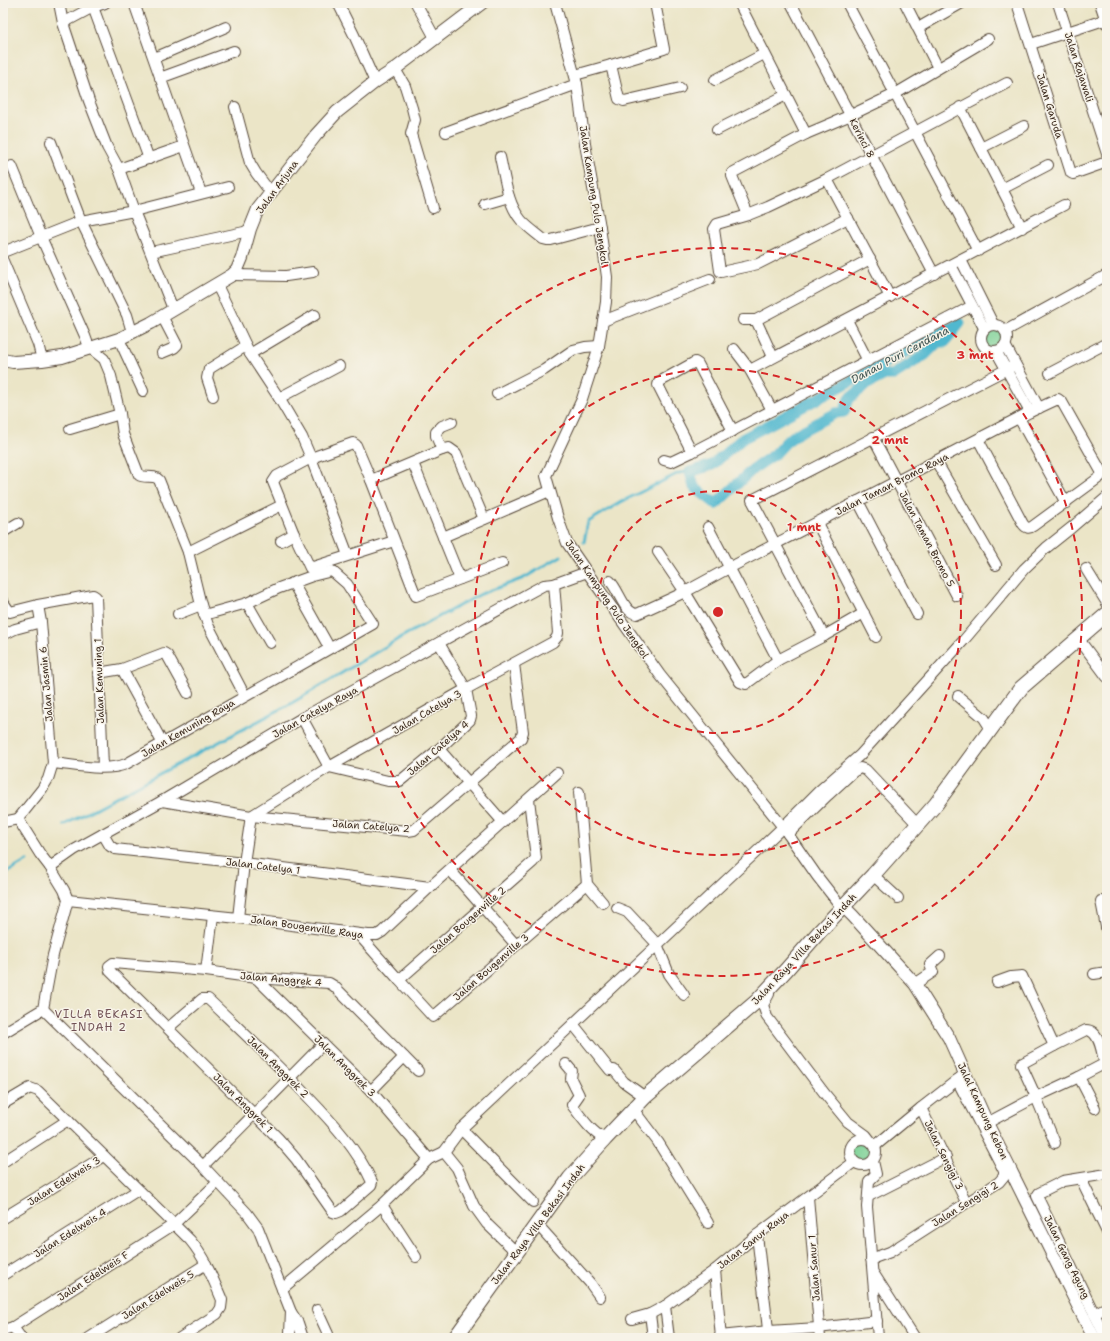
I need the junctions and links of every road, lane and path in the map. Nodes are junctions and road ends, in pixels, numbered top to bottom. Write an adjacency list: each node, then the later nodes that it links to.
1 (59, 3): 19 (street)
2 (105, 3): 17 (street)
3 (134, 3): 28 (street)
4 (338, 3): 35 (street)
5 (416, 3): 23 (street)
6 (482, 3): 23 (street, Jalan Arjuna)
7 (555, 3): 33 (street, Jalan Kampung Pulo Jengkol)
8 (655, 3): 29 (street)
9 (739, 3): 27 (street)
10 (791, 3): 42 (street, Kerinci 8)
11 (847, 3): 38 (street)
12 (905, 3): 21 (street)
13 (962, 3): 21 (street)
14 (1017, 3): 25 (street, Jalan Garuda)
15 (1058, 3): 22 (street, Jalan Rajawali)
16 (1100, 3): 18 (street)
17 (93, 8): 19 (street); 54 (street)
18 (1106, 21): 22 (street)
19 (63, 23): 58 (street)
20 (226, 27): 28 (street)
21 (918, 28): 30 (street)
22 (1067, 32): 25 (street); 52 (street, Jalan Rajawali)
23 (435, 38): 31 (street, Jalan Arjuna)
24 (988, 39): 30 (street)
25 (1031, 44): 55 (street, Jalan Garuda)
26 (234, 51): 32 (street)
27 (764, 54): 34 (street); 39 (street)
28 (154, 58): 32 (street)
29 (611, 66): 33 (street); 37 (street)
30 (938, 68): 38 (street)
31 (395, 69): 35 (street, Jalan Arjuna); 67 (street)
32 (160, 78): 49 (street)
33 (576, 80): 46 (street); 72 (street, Jalan Kampung Pulo Jengkol)
34 (715, 80)
35 (375, 82): 63 (street, Jalan Arjuna)
36 (1007, 83): 41 (street)
37 (680, 88)
38 (895, 94): 42 (street); 45 (street)
39 (786, 95): 44 (street); 47 (street)
40 (235, 107): 63 (street)
41 (960, 107): 45 (street); 50 (street)
42 (851, 115): 47 (street); 51 (street, Kerinci 8)
43 (1024, 126): 50 (street)
44 (717, 130)
45 (914, 131): 51 (street); 76 (street)
46 (446, 132)
47 (806, 134): 69 (street)
48 (51, 142): 71 (street)
49 (184, 146): 54 (street); 62 (street)
50 (981, 148): 61 (street)
51 (870, 154): 59 (street); 84 (street, Kerinci 8)
52 (1107, 154)
53 (500, 157): 64 (street)
54 (149, 159): 58 (street)
55 (1107, 162)
56 (1048, 165): 61 (street)
57 (12, 166): 75 (street)
58 (120, 169): 68 (street)
59 (827, 179): 69 (street); 70 (street)
60 (228, 187): 62 (street)
61 (1002, 189): 73 (street)
62 (201, 193): 68 (street)
63 (271, 193): 74 (street, Jalan Arjuna)
64 (509, 197): 65 (street); 72 (street)
65 (485, 204)
66 (1064, 205): 73 (street)
67 (433, 208)
68 (134, 211): 71 (street); 78 (street)
69 (748, 215): 70 (street)
70 (848, 218): 79 (street)
71 (81, 222): 75 (street); 101 (street)
72 (600, 227): 97 (street, Jalan Kampung Pulo Jengkol)
73 (1022, 228): 76 (street)
74 (250, 229): 78 (street); 85 (street, Jalan Arjuna)
75 (41, 237): 77 (street); 105 (street)
76 (978, 251): 80 (street)
77 (3, 252)
78 (151, 252): 91 (street)
79 (870, 259): 89 (street); 95 (street)
80 (961, 260): 82 (street); 98 (street)
81 (3, 261): 112 (street)
82 (951, 265): 84 (street); 90 (street)
83 (313, 272): 85 (street)
84 (934, 274): 89 (street)
85 (232, 275): 88 (street, Jalan Arjuna)
86 (1107, 275): 100 (street)
87 (710, 279): 97 (street)
88 (217, 284): 91 (street, Jalan Arjuna); 108 (street)
89 (890, 297): 96 (street)
90 (972, 306): 99 (street); 113 (street)
91 (173, 310): 93 (street, Jalan Arjuna)
92 (315, 315): 108 (street)
93 (162, 316): 101 (street, Jalan Arjuna); 109 (street)
94 (743, 320): 95 (street)
95 (756, 320): 110 (street)
96 (847, 320): 110 (street); 113 (street)
97 (603, 321): 104 (street, Jalan Kampung Pulo Jengkol)
98 (993, 324): 99 (street); 100 (street)
99 (984, 328): 106 (street)
100 (1005, 331): 106 (street)
101 (132, 332): 102 (street, Jalan Arjuna)
102 (119, 339): 105 (street, Jalan Arjuna); 118 (street)
103 (1106, 345): 117 (street)
104 (599, 346): 119 (street); 161 (street, Jalan Kampung Pulo Jengkol)
105 (89, 348): 112 (street, Jalan Arjuna); 124 (street)
106 (1000, 348): 115 (street)
107 (734, 349): 116 (street)
108 (248, 350): 120 (street); 121 (street)
109 (162, 353)
110 (773, 357): 116 (street)
111 (3, 360): 112 (street, Jalan Arjuna)
112 (42, 360)
113 (868, 361): 122 (street)
114 (339, 366): 121 (street)
115 (1011, 367): 123 (street); 129 (street)
116 (750, 370): 122 (street)
117 (1050, 372)
118 (143, 391)
119 (497, 394)
120 (213, 396)
121 (279, 398): 133 (street)
122 (772, 410): 128 (street)
123 (1035, 410): 125 (street, Jalan Taman Bromo Raya); 142 (street, Jalan Taman Bromo Raya)
124 (120, 414): 127 (street); 154 (street)
125 (1019, 418): 130 (street, Jalan Taman Bromo Raya); 142 (street)
126 (452, 422): 131 (street)
127 (70, 429)
128 (733, 431): 132 (street); 132 (street)
129 (873, 437): 138 (street, Jalan Taman Bromo 5); 153 (street)
130 (978, 439): 135 (street, Jalan Taman Bromo Raya); 142 (street)
131 (442, 450): 136 (street); 144 (street)
132 (692, 452): 134 (street)
133 (311, 458): 137 (street); 143 (street); 156 (street)
134 (664, 460)
135 (936, 461): 138 (street, Jalan Taman Bromo Raya); 158 (street)
136 (413, 463): 137 (street); 150 (street)
137 (371, 480): 152 (street)
138 (897, 481): 141 (street, Jalan Taman Bromo Raya); 167 (street, Jalan Taman Bromo 5)
139 (545, 493): 144 (street)
140 (1107, 497): 201 (street)
141 (858, 501): 146 (street, Jalan Taman Bromo Raya); 176 (street)
142 (1066, 503)
143 (282, 505): 149 (street); 154 (street)
144 (484, 519): 150 (street)
145 (18, 523): 148 (street)
146 (816, 523): 153 (street, Jalan Taman Bromo Raya); 175 (street)
147 (708, 527): 159 (street)
148 (3, 532)
149 (294, 534): 151 (street); 156 (street)
150 (443, 537): 162 (street)
151 (281, 541)
152 (394, 541): 156 (street); 162 (street)
153 (776, 544): 159 (street, Jalan Taman Bromo Raya); 182 (street)
154 (188, 552): 172 (street)
155 (658, 552): 166 (street)
156 (348, 555)
157 (502, 563): 162 (street)
158 (996, 565)
159 (729, 568): 166 (street, Jalan Taman Bromo Raya); 188 (street)
160 (1086, 569): 170 (street)
161 (587, 572): 165 (street, Jalan Catelya Raya); 216 (street, Jalan Kampung Pulo Jengkol)
162 (460, 579)
163 (610, 581): 166 (street, Jalan Taman Bromo Raya)
164 (293, 583): 169 (street); 187 (street); 187 (street, Jalan Kemuning Raya)
165 (554, 584): 186 (street, Jalan Catelya Raya); 189 (street, Jalan Catelya 3)
166 (685, 592): 188 (street)
167 (957, 596)
168 (3, 602): 173 (street)
169 (247, 603): 178 (street); 185 (street)
170 (1107, 603)
171 (38, 605): 173 (street); 179 (street, Jalan Jasmin 6); 191 (street, Jalan Kemuning 1)
172 (201, 605): 174 (street); 178 (street)
173 (10, 612): 180 (street)
174 (178, 614)
175 (864, 614): 182 (street); 183 (street)
176 (917, 614)
177 (1107, 614): 184 (main road, Jalan Raya Villa Bekasi Indah)
178 (204, 615): 195 (street)
179 (41, 622): 180 (street); 202 (street, Jalan Jasmin 6)
180 (15, 629): 181 (street)
181 (3, 636)
182 (824, 636): 188 (street)
183 (876, 637)
184 (1078, 638): 192 (street); 198 (main road, Jalan Raya Villa Bekasi Indah)
185 (270, 643)
186 (439, 643): 193 (street); 197 (street, Jalan Catelya Raya)
187 (329, 647): 195 (street, Jalan Kemuning Raya)
188 (778, 660)
189 (514, 664): 193 (street, Jalan Catelya 3); 207 (street, Jalan Catelya 2)
190 (122, 669): 191 (street); 194 (street); 199 (street)
191 (98, 673): 203 (street, Jalan Kemuning 1)
192 (1107, 677)
193 (466, 689): 200 (street, Jalan Catelya 4); 204 (street, Jalan Catelya 3)
194 (188, 693)
195 (245, 696): 199 (street, Jalan Kemuning Raya)
196 (958, 696): 198 (street)
197 (302, 718): 204 (street); 210 (street, Jalan Catelya Raya)
198 (991, 729): 215 (main road, Jalan Raya Villa Bekasi Indah)
199 (162, 742): 203 (street, Jalan Kemuning Raya)
200 (440, 749): 204 (street, Jalan Catelya 4); 207 (street)
201 (860, 755): 205 (street); 216 (street)
202 (53, 763): 203 (street, Jalan Kemuning Raya); 212 (street)
203 (103, 767)
204 (329, 767): 211 (street, Jalan Catelya 3)
205 (866, 770): 215 (street); 216 (street)
206 (558, 773): 209 (street, Jalan Bougenville Raya)
207 (468, 783): 211 (street, Jalan Catelya 2); 214 (street)
208 (579, 792): 222 (street)
209 (529, 799): 214 (street, Jalan Bougenville Raya); 228 (street, Jalan Bougenville 2)
210 (162, 800): 211 (street, Jalan Catelya 2); 217 (street, Jalan Catelya Raya)
211 (251, 816): 218 (street)
212 (18, 819): 213 (street); 219 (street)
213 (3, 822)
214 (503, 822): 220 (street, Jalan Bougenville Raya)
215 (918, 825): 221 (main road, Jalan Raya Villa Bekasi Indah)
216 (785, 831): 230 (street, Jalan Kampung Pulo Jengkol); 235 (street)
217 (103, 834): 218 (street, Jalan Catelya 1); 219 (street, Jalan Catelya Raya)
218 (244, 863): 223 (street, Jalan Catelya 1); 232 (street)
219 (50, 867): 225 (street)
220 (450, 870): 223 (street, Jalan Bougenville Raya); 228 (street)
221 (874, 875): 224 (street); 230 (main road, Jalan Raya Villa Bekasi Indah)
222 (587, 884): 227 (street); 236 (street, Jalan Bougenville 3)
223 (430, 887): 234 (street, Jalan Bougenville Raya)
224 (898, 898)
225 (68, 900): 231 (street, Jalan Bougenville Raya); 248 (street)
226 (1101, 901): 233 (street)
227 (604, 903)
228 (483, 908): 236 (street); 244 (street, Jalan Bougenville 2)
229 (616, 908): 235 (street)
230 (841, 909): 239 (main road, Jalan Raya Villa Bekasi Indah); 246 (street, Jalal Kampung Kebon)
231 (213, 916): 232 (street, Jalan Bougenville Raya); 240 (street)
232 (238, 918): 234 (street, Jalan Bougenville Raya)
233 (1107, 932)
234 (358, 934): 244 (street)
235 (657, 944): 247 (street); 249 (street)
236 (516, 945): 244 (street, Jalan Bougenville 3)
237 (940, 956): 246 (street)
238 (109, 966): 240 (street, Jalan Anggrek 4); 250 (street, Jalan Anggrek 1)
239 (786, 970): 261 (main road, Jalan Raya Villa Bekasi Indah); 273 (street)
240 (206, 971): 243 (street, Jalan Anggrek 4)
241 (1107, 972): 242 (street)
242 (1094, 974)
243 (256, 978): 252 (street, Jalan Anggrek 3); 254 (street, Jalan Anggrek 4)
244 (399, 980)
245 (997, 982): 253 (street)
246 (915, 984): 258 (street, Jalal Kampung Kebon)
247 (684, 995)
248 (43, 1009): 251 (street); 281 (street)
249 (573, 1024): 261 (street); 270 (street)
250 (168, 1028): 257 (street, Jalan Anggrek 2); 267 (street, Jalan Anggrek 1)
251 (3, 1033)
252 (323, 1044): 257 (street); 260 (street, Jalan Anggrek 3)
253 (1054, 1046): 259 (street); 262 (street)
254 (404, 1057): 256 (street, Jalan Anggrek 4); 260 (street)
255 (566, 1064): 271 (street)
256 (418, 1071)
257 (290, 1077): 267 (street); 285 (street, Jalan Anggrek 2)
258 (961, 1077): 264 (street); 269 (street, Jalal Kampung Kebon); 290 (street, Jalan Sengigi 2)
259 (1079, 1077): 262 (street); 265 (street)
260 (371, 1091): 277 (street, Jalan Anggrek 3)
261 (645, 1097): 266 (main road, Jalan Raya Villa Bekasi Indah)
262 (1036, 1097): 269 (street); 272 (street)
263 (3, 1104): 268 (street)
264 (920, 1108): 273 (street); 276 (street, Jalan Sengigi 3)
265 (1095, 1108)
266 (633, 1109): 271 (main road, Jalan Raya Villa Bekasi Indah); 293 (street)
267 (254, 1113): 281 (street); 285 (street, Jalan Anggrek 1)
268 (68, 1120): 275 (street); 279 (street)
269 (987, 1123): 331 (street, Jalal Kampung Kebon)
270 (461, 1129): 274 (street); 289 (street)
271 (605, 1140): 295 (main road, Jalan Raya Villa Bekasi Indah)
272 (1055, 1143)
273 (874, 1145): 278 (street); 280 (street)
274 (444, 1152): 277 (street); 298 (street)
275 (104, 1156): 286 (street); 292 (street, Jalan Edelweis 3)
276 (946, 1157): 287 (street); 290 (street, Jalan Sengigi 3)
277 (429, 1159): 291 (street)
278 (873, 1161): 280 (street); 287 (street)
279 (3, 1162)
280 (854, 1162): 288 (street, Jalan Sanur Raya)
281 (203, 1166): 284 (street)
282 (1107, 1174): 283 (street)
283 (1081, 1179): 296 (street); 312 (street, Jalan Gang Agung)
284 (218, 1182): 294 (street, Jalan Edelweis F); 305 (street)
285 (372, 1182)
286 (138, 1190): 294 (street); 304 (street, Jalan Edelweis 4)
287 (869, 1196): 300 (street)
288 (808, 1197): 297 (street, Jalan Sanur Raya); 317 (street, Jalan Sanur 1)
289 (533, 1202)
290 (966, 1202): 300 (street, Jalan Sengigi 2)
291 (382, 1205): 299 (street); 305 (street)
292 (3, 1218)
293 (708, 1223)
294 (173, 1224): 301 (street); 315 (street, Jalan Edelweis F)
295 (537, 1224): 298 (main road, Jalan Raya Villa Bekasi Indah); 306 (street)
296 (1107, 1232)
297 (758, 1235): 302 (street, Jalan Sanur Raya); 318 (street)
298 (517, 1253): 326 (main road, Jalan Raya Villa Bekasi Indah)
299 (416, 1257)
300 (871, 1259): 303 (street)
301 (206, 1264): 321 (street, Jalan Edelweis 5); 322 (street)
302 (715, 1270): 307 (street, Jalan Sanur Raya); 319 (street)
303 (873, 1272): 314 (street); 330 (street)
304 (3, 1275)
305 (282, 1289): 310 (street)
306 (600, 1297)
307 (665, 1306): 311 (street, Jalan Sanur Raya); 328 (street)
308 (1107, 1307): 312 (street)
309 (317, 1310): 325 (street)
310 (291, 1312): 323 (street); 324 (street)
311 (650, 1314): 313 (street, Jalan Sanur Raya); 327 (street)
312 (1094, 1314): 332 (street, Jalan Gang Agung)
313 (632, 1318)
314 (877, 1321): 317 (street); 329 (street)
315 (13, 1327): 316 (street, Jalan Edelweis F); 320 (street)
316 (3, 1330)
317 (819, 1333): 318 (street)
318 (769, 1335): 319 (street)
319 (720, 1337)
320 (21, 1338)
321 (89, 1338)
322 (180, 1338)
323 (291, 1338)
324 (303, 1338)
325 (328, 1338)
326 (455, 1338)
327 (653, 1338)
328 (669, 1338)
329 (878, 1338)
330 (915, 1338)
331 (1094, 1338)
332 (1106, 1338)

